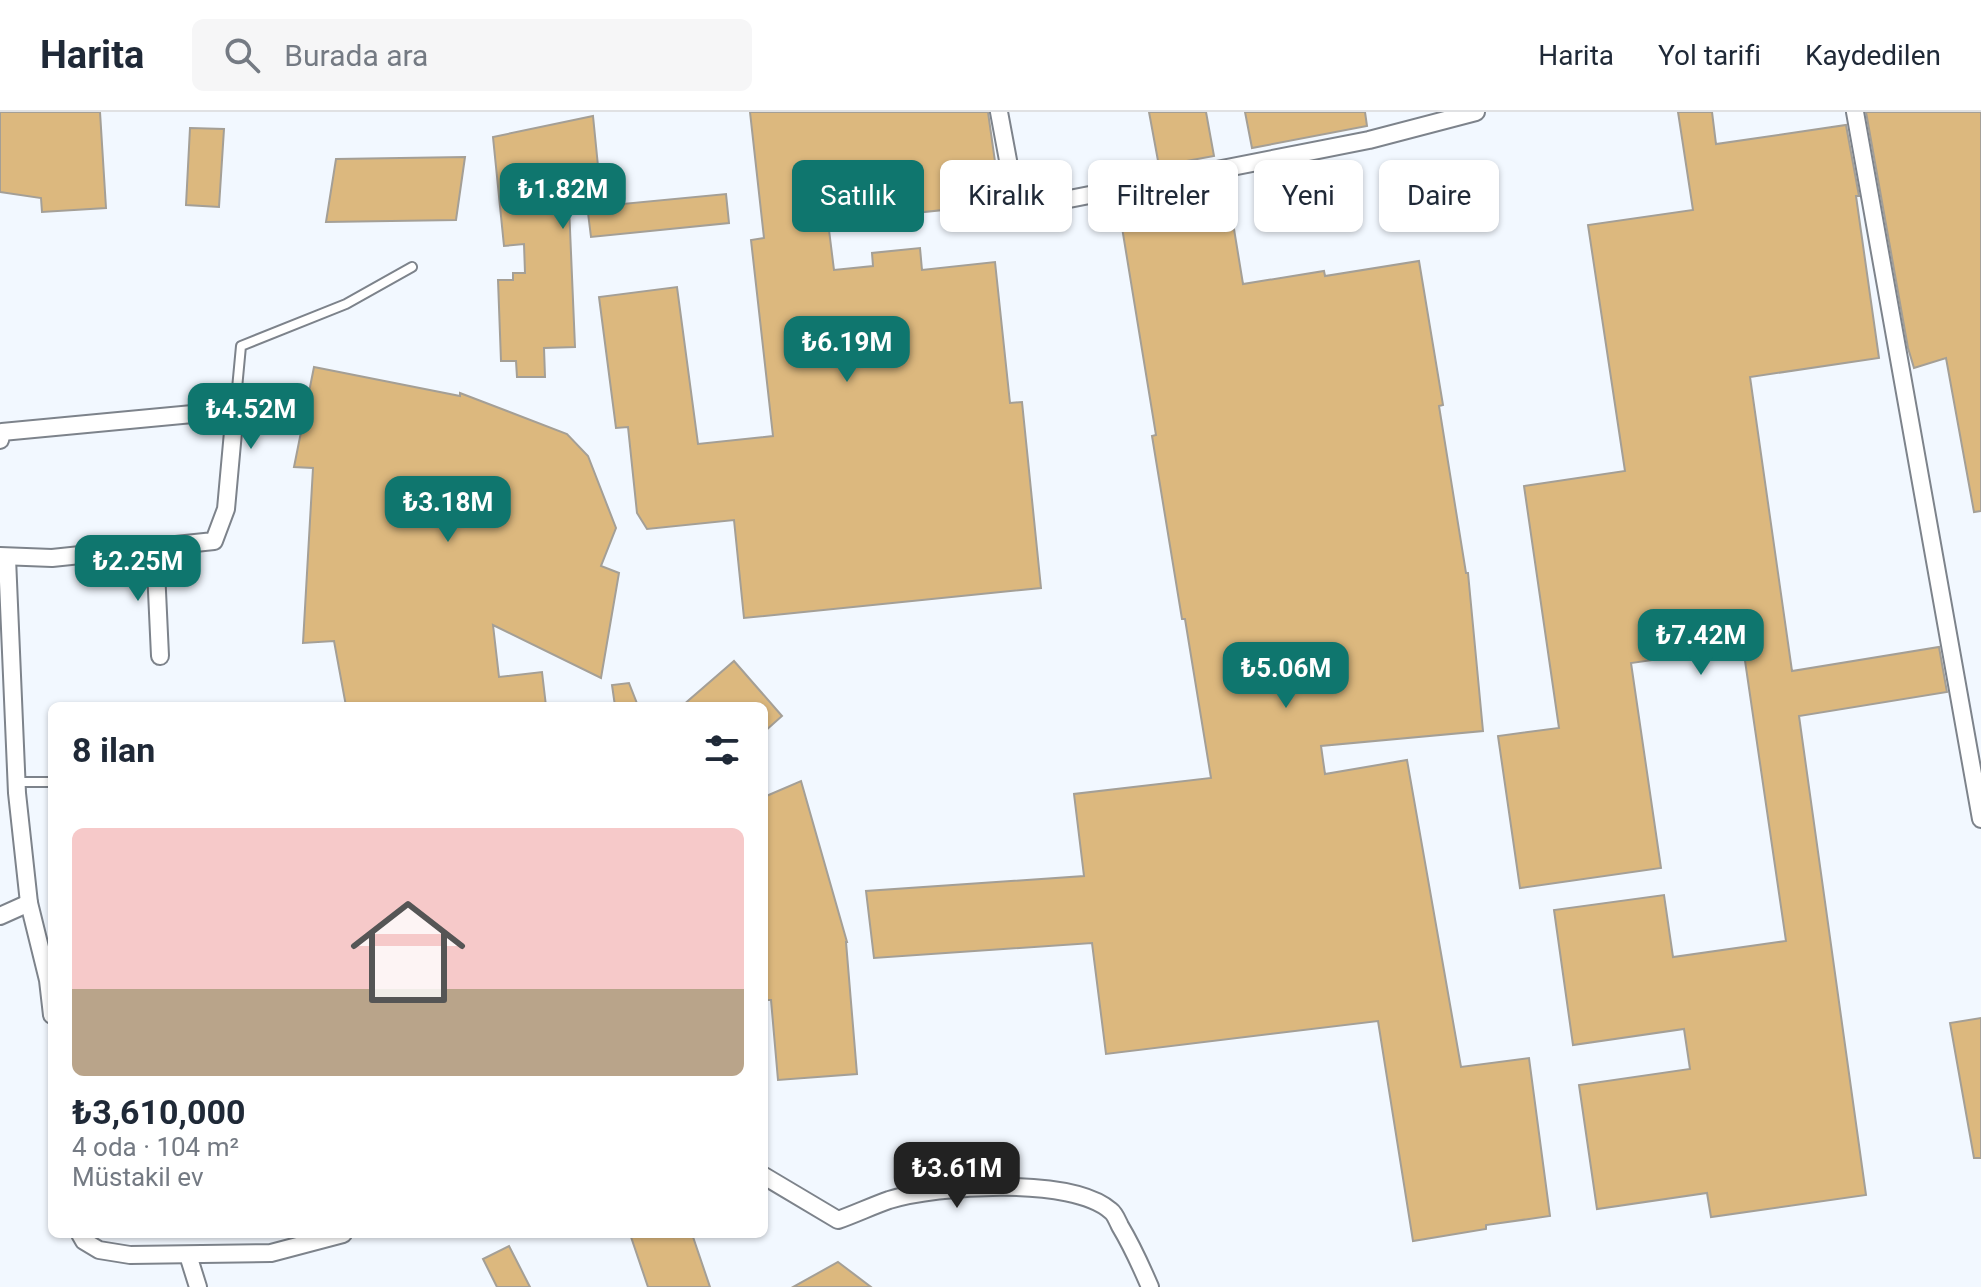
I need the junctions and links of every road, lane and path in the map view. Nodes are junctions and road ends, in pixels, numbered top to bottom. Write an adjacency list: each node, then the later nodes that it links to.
1 (999, 112): 2 (street)
2 (1476, 112)
3 (1855, 112): 12 (street)
4 (412, 267): 5 (lane)
5 (235, 410): 6 (street); 7 (street)
6 (0, 440)
7 (155, 548): 8 (street); 9 (street)
8 (4, 557): 10 (street)
9 (160, 656)
10 (17, 782): 11 (lane); 13 (street)
11 (48, 782)
12 (1981, 819)
13 (29, 903): 14 (street); 15 (street)
14 (0, 916)
15 (48, 980)
16 (768, 1178): 21 (street)
17 (82, 1238): 19 (street)
18 (328, 1238): 19 (street)
19 (188, 1255): 20 (street)
20 (198, 1287)
21 (1150, 1287)

